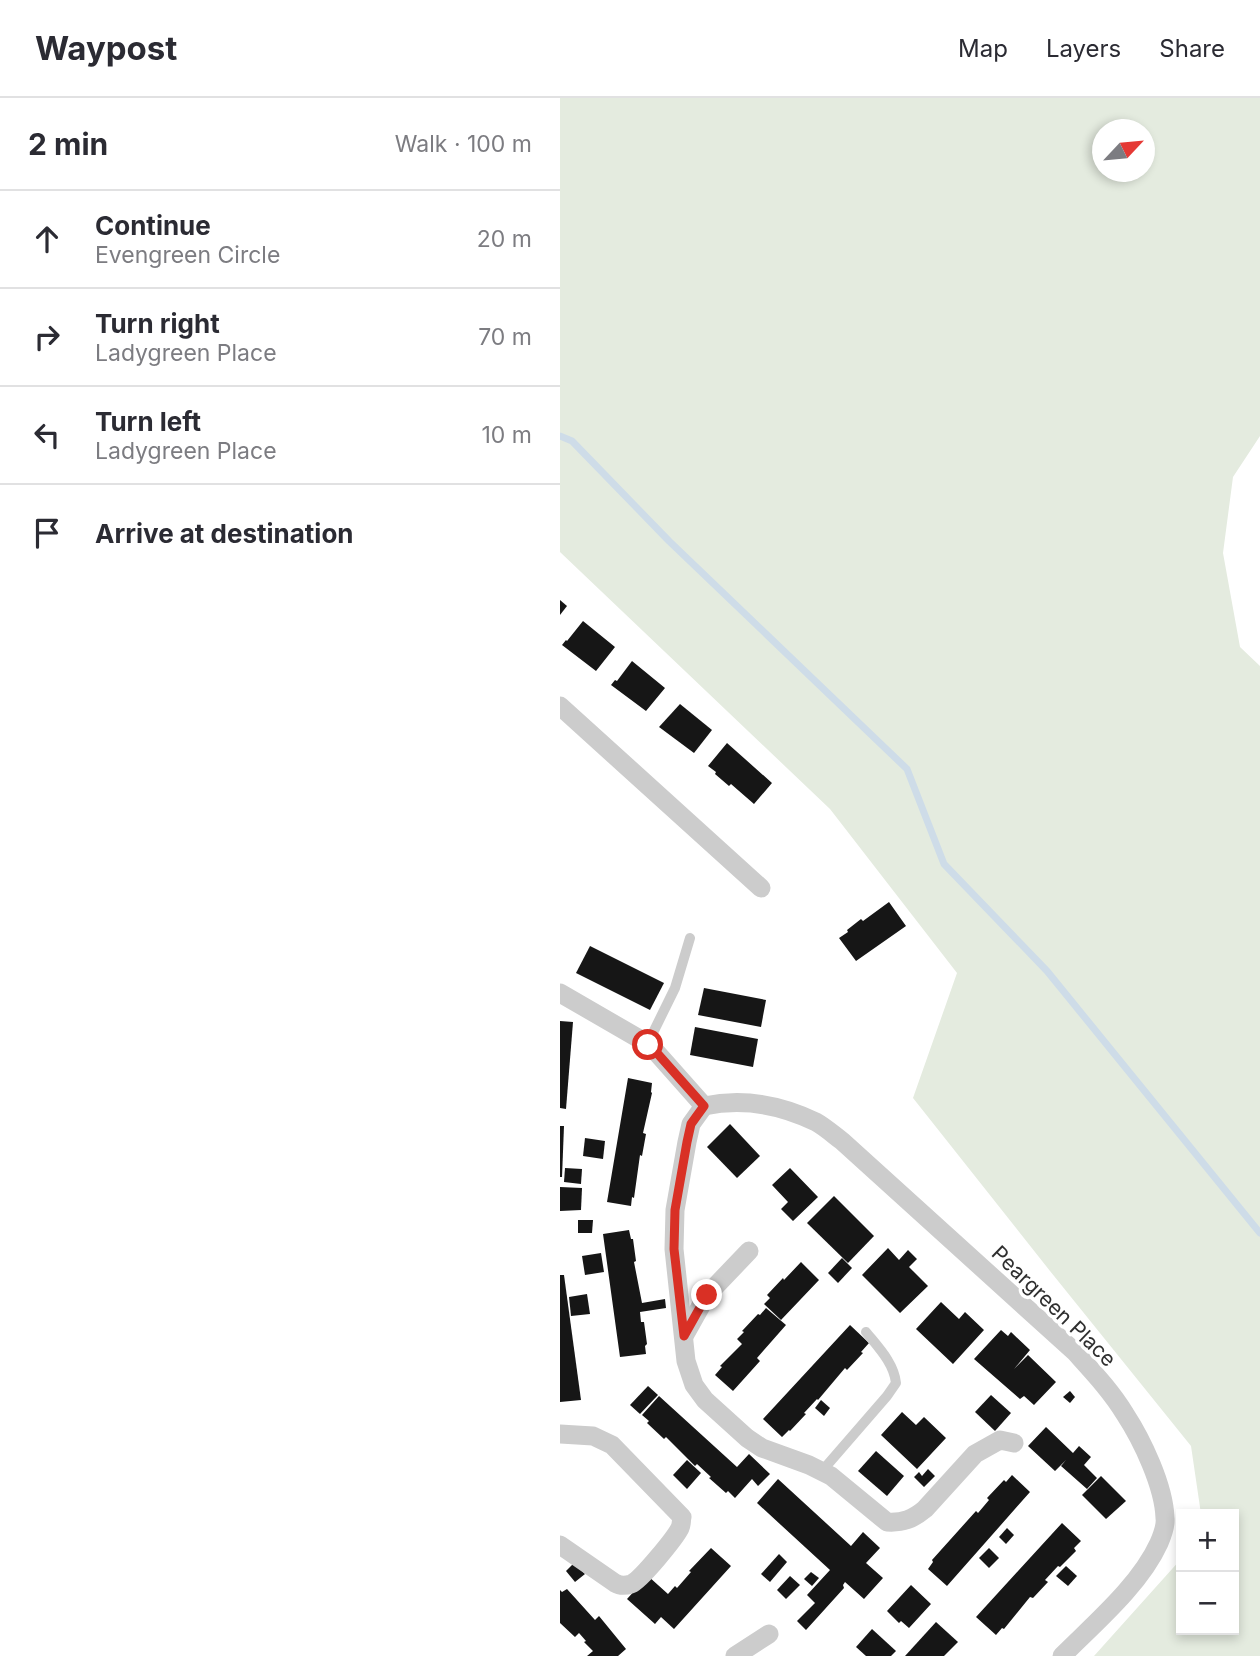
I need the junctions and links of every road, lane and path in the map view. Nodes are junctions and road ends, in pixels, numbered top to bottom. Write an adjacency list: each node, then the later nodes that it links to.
1 (560, 706): 2 (street)
2 (761, 888)
3 (690, 938): 5 (lane)
4 (560, 993): 5 (street)
5 (648, 1045): 6 (street)
6 (704, 1106): 9 (street); 16 (street, Peargreen Place)
7 (749, 1251): 9 (street)
8 (866, 1332): 12 (lane)
9 (684, 1336): 12 (street)
10 (560, 1434): 13 (street)
11 (1014, 1443): 12 (street)
12 (822, 1471)
13 (560, 1545)
14 (769, 1634): 15 (street)
15 (735, 1656)
16 (1062, 1656)

